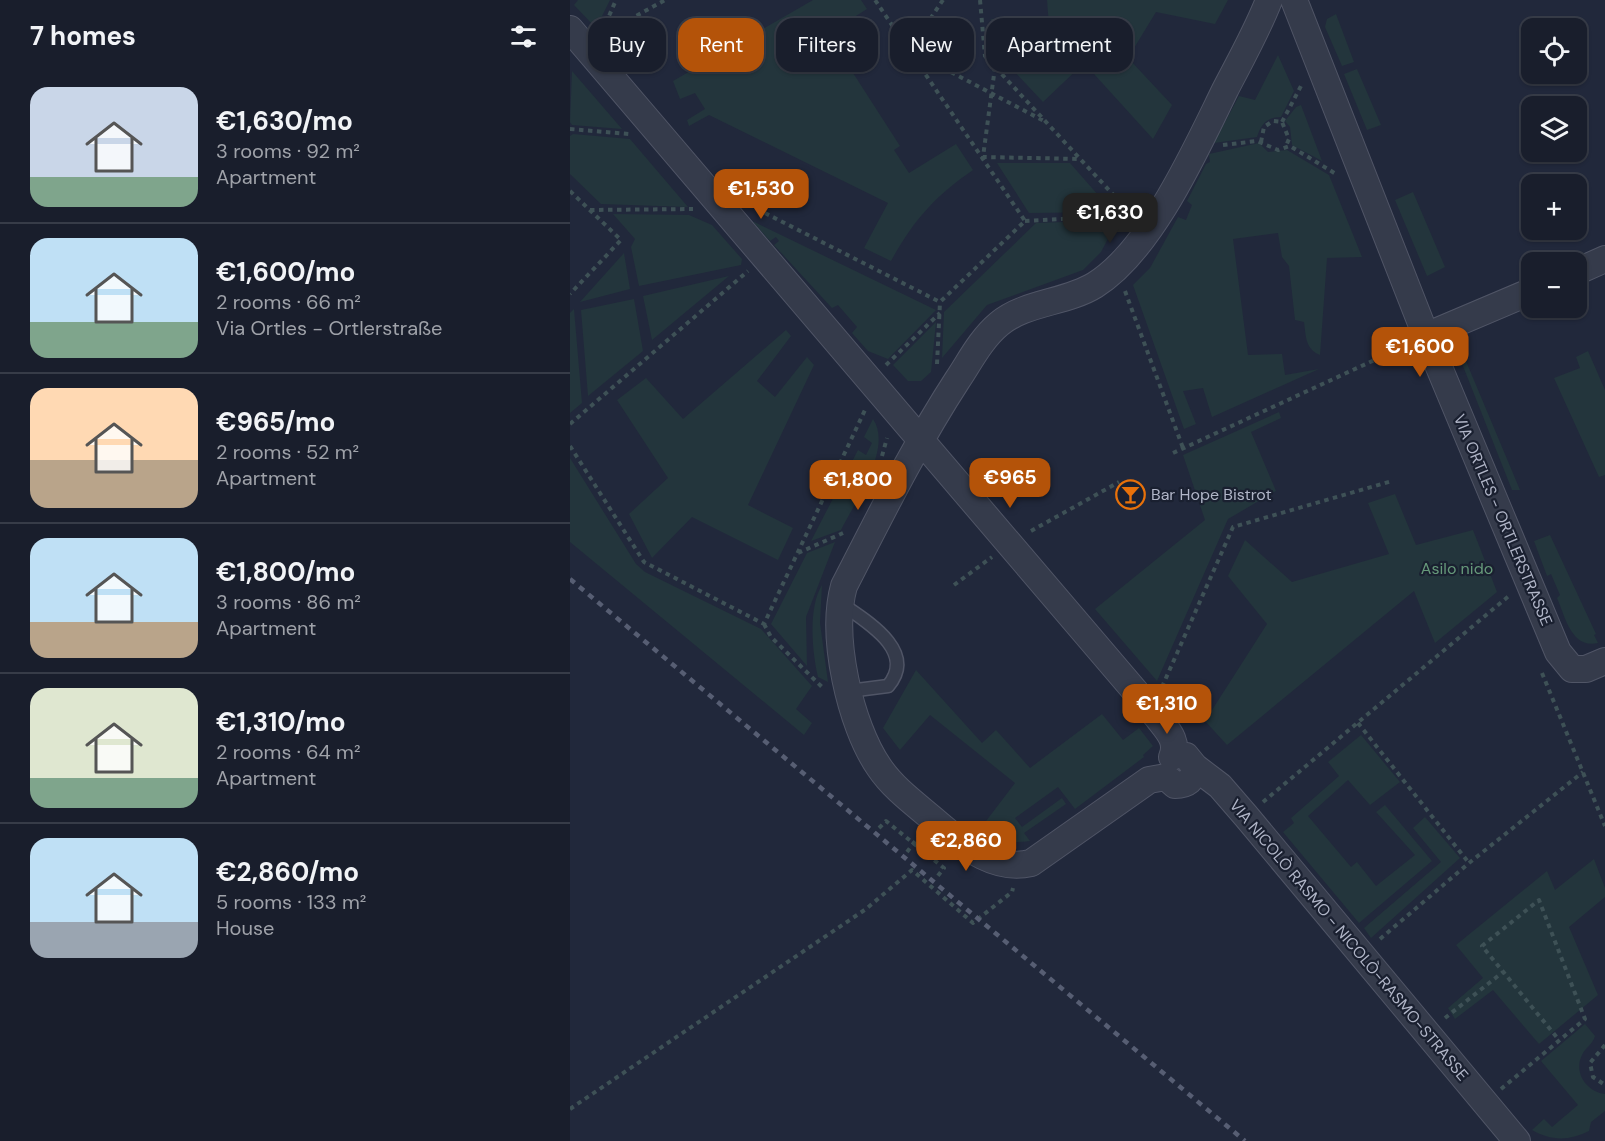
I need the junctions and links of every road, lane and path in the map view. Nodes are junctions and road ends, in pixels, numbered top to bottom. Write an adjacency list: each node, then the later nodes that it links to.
1 (616, 0): 2 (path)
2 (665, 0)
3 (875, 0): 9 (path)
4 (944, 0): 8 (path)
5 (980, 0): 11 (path)
6 (1269, 0): 24 (street)
7 (1294, 0): 43 (street, VIA ORTLES - ORTLERSTRASSE)
8 (931, 18)
9 (890, 22)
10 (570, 29): 21 (street)
11 (986, 57)
12 (924, 72): 25 (path)
13 (950, 72): 17 (path)
14 (994, 72): 17 (path)
15 (1000, 72): 18 (path)
16 (1303, 82): 19 (path)
17 (992, 94): 18 (path); 25 (path)
18 (1047, 122): 26 (path)
19 (1282, 122): 22 (path); 23 (path)
20 (570, 129): 21 (path)
21 (661, 136): 30 (street)
22 (1261, 142): 23 (path); 24 (path)
23 (1286, 146): 27 (path)
24 (1195, 149): 32 (street)
25 (983, 157): 26 (path); 34 (path)
26 (1081, 159): 33 (path)
27 (1340, 176)
28 (570, 191): 31 (path)
29 (756, 208): 41 (path)
30 (723, 209): 31 (path); 35 (street)
31 (590, 210): 39 (path)
32 (1160, 211): 33 (path); 38 (street)
33 (1132, 215): 34 (path)
34 (1025, 221): 41 (path)
35 (764, 257): 45 (street); 46 (path)
36 (1605, 260): 37 (street)
37 (1587, 267)
38 (1116, 269): 48 (street); 50 (path)
39 (570, 294)
40 (1521, 296): 43 (street)
41 (940, 302): 42 (path)
42 (940, 313): 44 (path); 45 (path)
43 (1426, 336): 50 (path); 64 (street, VIA ORTLES - ORTLERSTRASSE)
44 (937, 374)
45 (870, 380): 48 (street); 59 (path)
46 (570, 424)
47 (885, 431): 52 (path)
48 (921, 438): 58 (street); 61 (street)
49 (570, 446): 63 (path)
50 (1183, 448): 51 (path)
51 (1173, 453)
52 (880, 462)
53 (1392, 480): 67 (path)
54 (1119, 482): 58 (path)
55 (849, 523): 56 (path)
56 (844, 533): 57 (path); 59 (path)
57 (840, 542)
58 (1010, 543): 60 (path); 67 (street)
59 (797, 553): 63 (path)
60 (954, 585)
61 (839, 602): 66 (street); 66 (lane)
62 (1515, 605): 68 (path)
63 (764, 624): 66 (path)
64 (1605, 661)
65 (1540, 668): 70 (path)
66 (839, 692): 77 (street)
67 (1158, 718): 69 (street)
68 (1358, 723): 71 (path); 76 (path)
69 (1169, 767): 71 (street, VIA NICOLÒ RASMO - NICOLÒ-RASMO-STRASSE); 77 (street)
70 (1583, 772): 72 (path); 76 (path)
71 (1246, 816): 79 (street, VIA NICOLÒ RASMO - NICOLÒ-RASMO-STRASSE)
72 (1605, 826)
73 (879, 828): 74 (path)
74 (914, 843): 75 (path); 78 (path)
75 (907, 852)
76 (1469, 863): 79 (path)
77 (1016, 867): 86 (path)
78 (937, 877)
79 (1362, 955): 85 (street, VIA NICOLÒ RASMO - NICOLÒ-RASMO-STRASSE)
80 (1503, 972): 81 (path); 82 (path); 82 (path)
81 (1453, 1012)
82 (1559, 1040): 85 (path)
83 (1605, 1045): 84 (path)
84 (1605, 1085)
85 (1485, 1102): 87 (street, VIA NICOLÒ RASMO - NICOLÒ-RASMO-STRASSE)
86 (570, 1110)
87 (1517, 1141)

